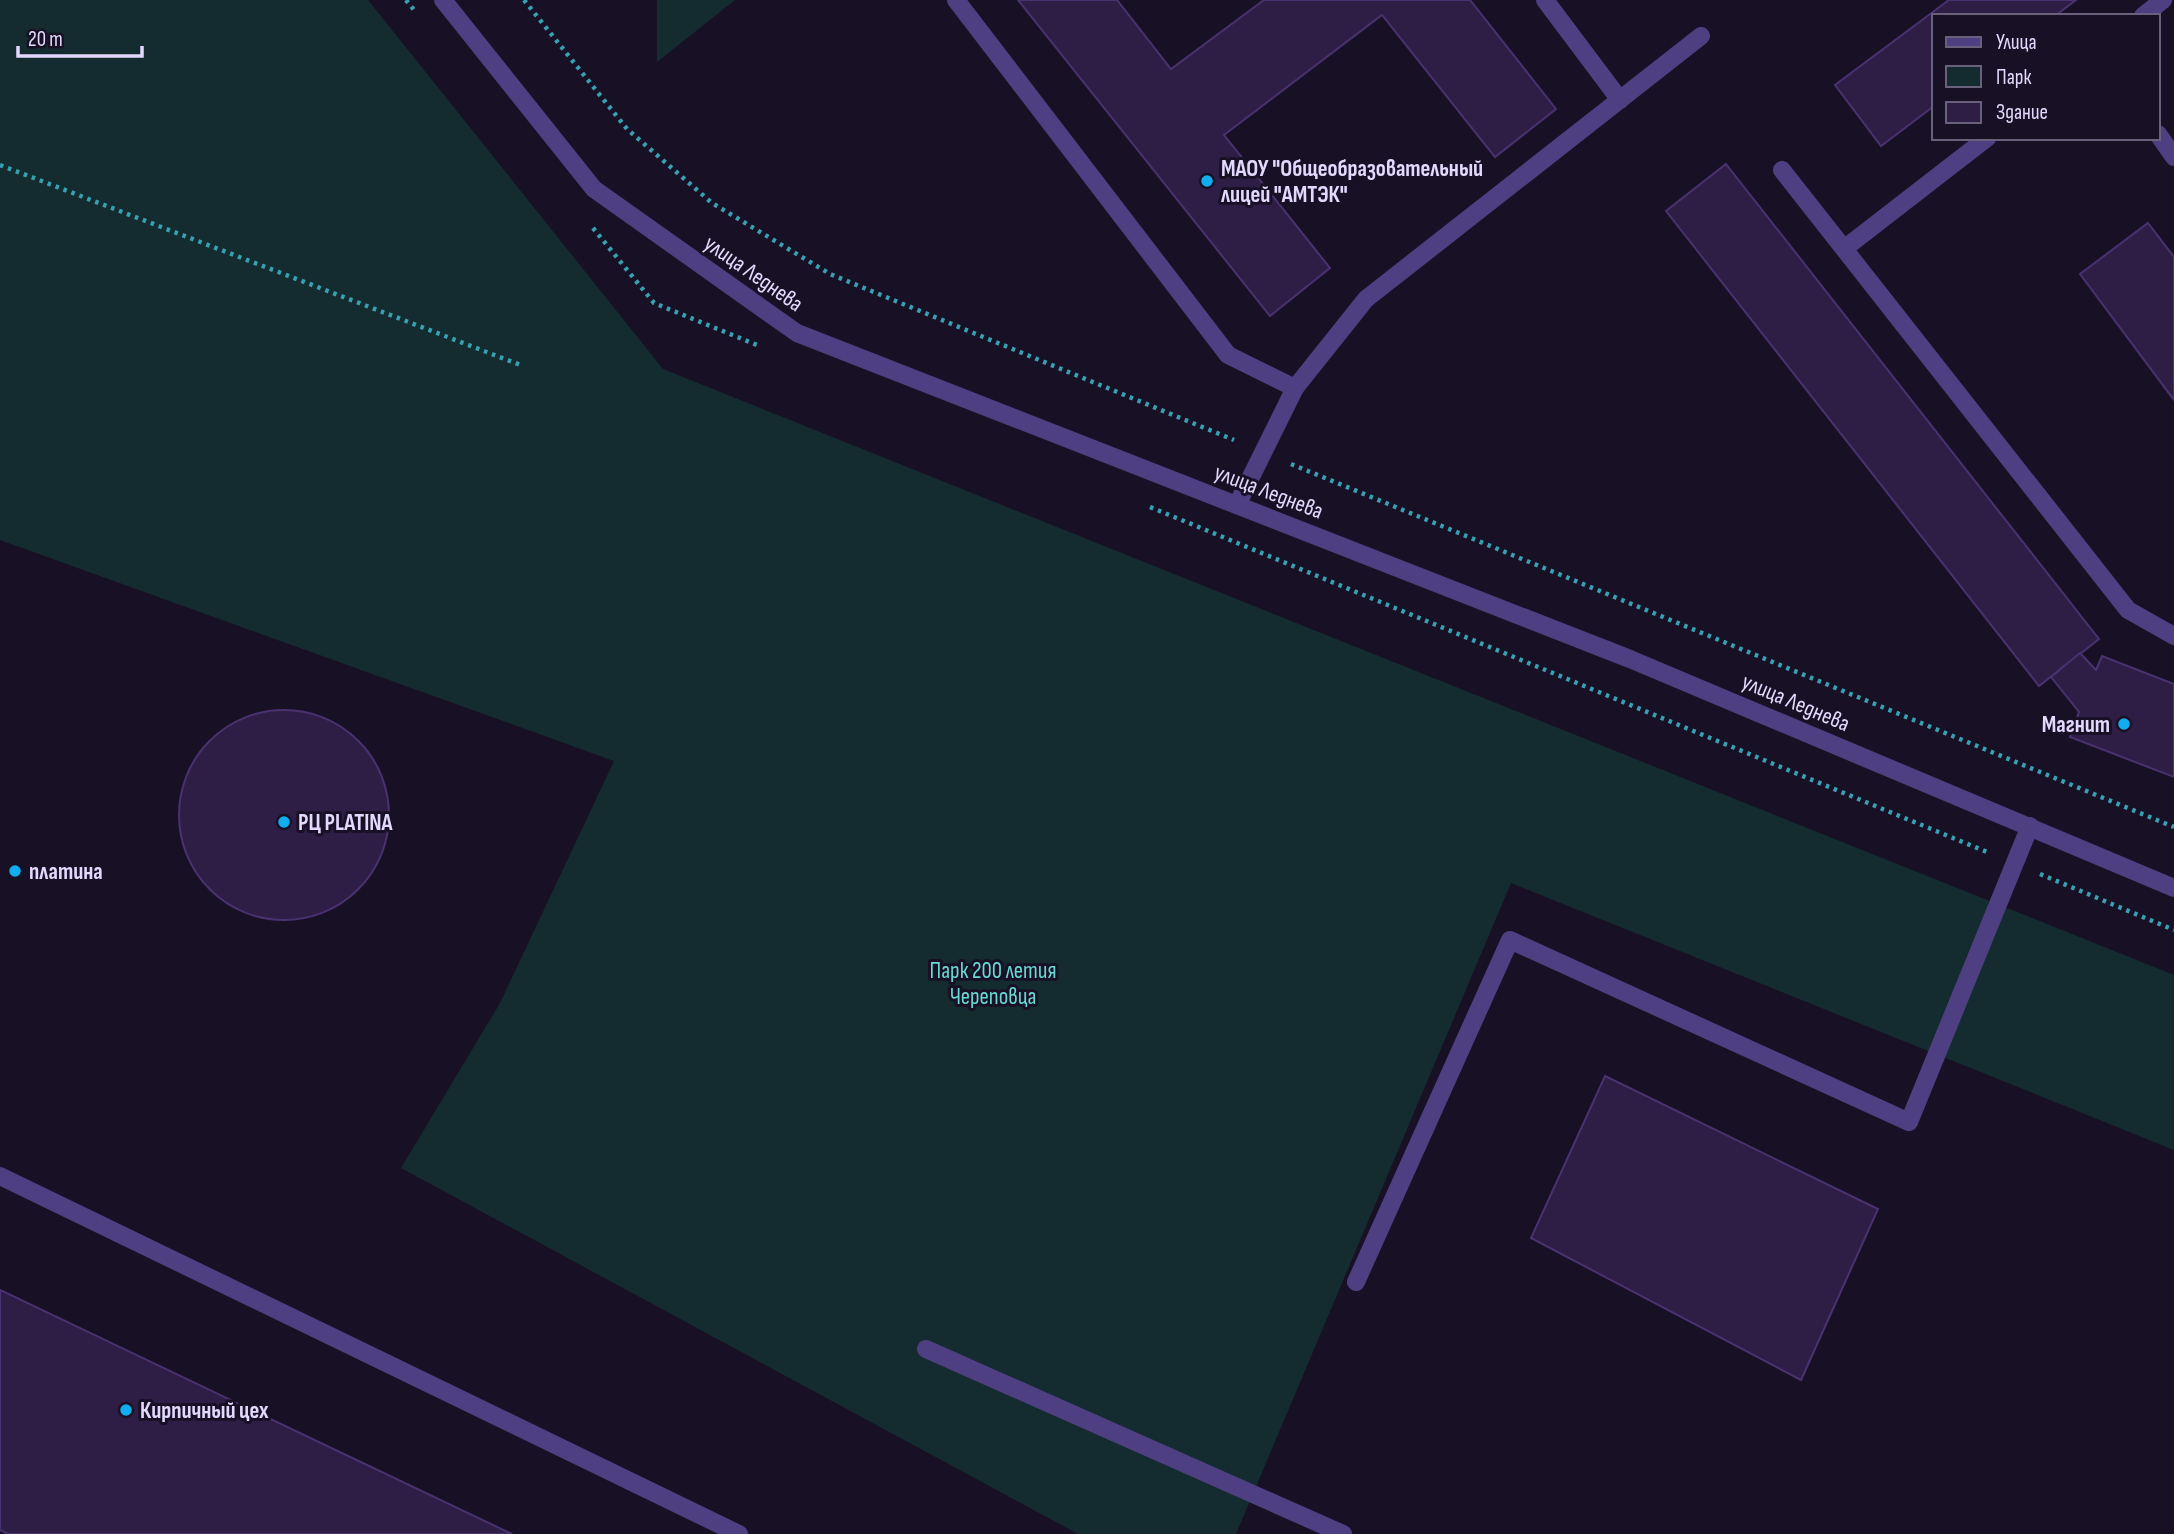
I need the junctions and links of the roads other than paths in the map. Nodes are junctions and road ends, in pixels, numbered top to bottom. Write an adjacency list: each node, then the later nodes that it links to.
1 (443, 0): 14 (street, улица Леднева)
2 (956, 0): 13 (street)
3 (1545, 0): 7 (street)
4 (2163, 0): 5 (street)
5 (2146, 14)
6 (1701, 36): 7 (street)
7 (1620, 100): 13 (street)
8 (2160, 137): 10 (street)
9 (1984, 140): 12 (street)
10 (2174, 157)
11 (1782, 170): 12 (street)
12 (1845, 248): 15 (street)
13 (1295, 388): 14 (street)
14 (1237, 505): 16 (street, улица Леднева)
15 (2174, 636)
16 (2030, 826): 17 (street, улица Леднева); 19 (street)
17 (2174, 888)
18 (0, 1177): 21 (street)
19 (1356, 1282)
20 (926, 1349): 22 (street)
21 (739, 1534)
22 (1343, 1534)

